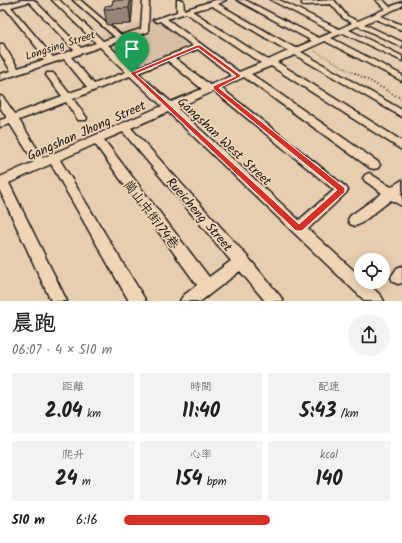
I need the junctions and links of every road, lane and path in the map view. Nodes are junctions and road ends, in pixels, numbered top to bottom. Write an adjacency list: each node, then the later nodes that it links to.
1 (30, 0): 15 (street); 34 (street)
2 (55, 0): 29 (street, Gangshan West Street)
3 (76, 0): 17 (street)
4 (88, 0): 17 (street)
5 (146, 0): 23 (street)
6 (180, 0): 20 (street)
7 (223, 0): 13 (street)
8 (240, 0): 28 (street)
9 (274, 0): 18 (street)
10 (289, 0): 18 (street)
11 (379, 0): 19 (street)
12 (332, 1): 14 (street); 24 (street)
13 (208, 3): 20 (street); 35 (street)
14 (304, 3)
15 (10, 4): 39 (street)
16 (402, 4): 19 (street, Gangshan Jhong Street)
17 (86, 8): 27 (street)
18 (295, 10): 26 (street)
19 (390, 10): 21 (street, Gangshan Jhong Street)
20 (184, 12): 22 (street); 40 (street)
21 (374, 16): 24 (street, Gangshan Jhong Street); 25 (street)
22 (162, 19): 23 (street); 32 (street)
23 (145, 24): 27 (street, Longsing Street)
24 (357, 24): 26 (street, Gangshan Jhong Street); 30 (street)
25 (402, 28)
26 (341, 31): 28 (street, Gangshan Jhong Street); 38 (street)
27 (120, 38): 29 (street, Longsing Street)
28 (322, 40): 33 (street, Gangshan Jhong Street); 46 (street)
29 (101, 44): 34 (street, Longsing Street); 42 (street, Gangshan West Street)
30 (402, 45)
31 (0, 46): 41 (street)
32 (199, 46): 37 (street); 43 (street)
33 (307, 46): 35 (street, Gangshan Jhong Street); 51 (path)
34 (79, 51): 36 (street, Longsing Street)
35 (294, 52): 40 (street, Gangshan Jhong Street); 53 (street)
36 (66, 56): 39 (street, Longsing Street); 47 (street)
37 (169, 58): 42 (street); 48 (street)
38 (402, 59)
39 (51, 60): 41 (street, Longsing Street)
40 (270, 63): 43 (street, Gangshan Jhong Street); 59 (street)
41 (16, 72): 45 (street, Longsing Street)
42 (132, 73): 47 (street); 52 (street, Gangshan West Street)
43 (243, 75): 48 (street, Gangshan Jhong Street); 62 (street)
44 (50, 76): 49 (street)
45 (0, 77)
46 (402, 78)
47 (93, 88): 49 (street)
48 (213, 89): 52 (street, Gangshan Jhong Street); 69 (street)
49 (68, 98): 54 (street); 55 (street)
50 (0, 99): 55 (street)
51 (402, 99)
52 (169, 108): 57 (street, Gangshan Jhong Street); 69 (street, Gangshan West Street)
53 (402, 114)
54 (82, 118)
55 (13, 120): 56 (street); 61 (street)
56 (0, 124)
57 (125, 128): 58 (street, Gangshan Jhong Street); 70 (street, Rueicheng Street)
58 (98, 140): 60 (street, Gangshan Jhong Street); 71 (street, 崗山中街174巷)
59 (402, 146)
60 (54, 159): 61 (street, Gangshan Jhong Street); 73 (street)
61 (41, 164): 64 (street, Gangshan Jhong Street)
62 (374, 165)
63 (369, 178): 66 (street)
64 (1, 182): 72 (street)
65 (402, 185): 66 (street)
66 (391, 193): 67 (street); 68 (street)
67 (402, 202)
68 (355, 220)
69 (299, 229): 76 (street, Gangshan West Street)
70 (242, 261): 71 (street); 75 (street, Rueicheng Street)
71 (207, 287): 74 (street)
72 (59, 301)
73 (138, 301)
74 (188, 301)
75 (275, 301)
76 (376, 301)

